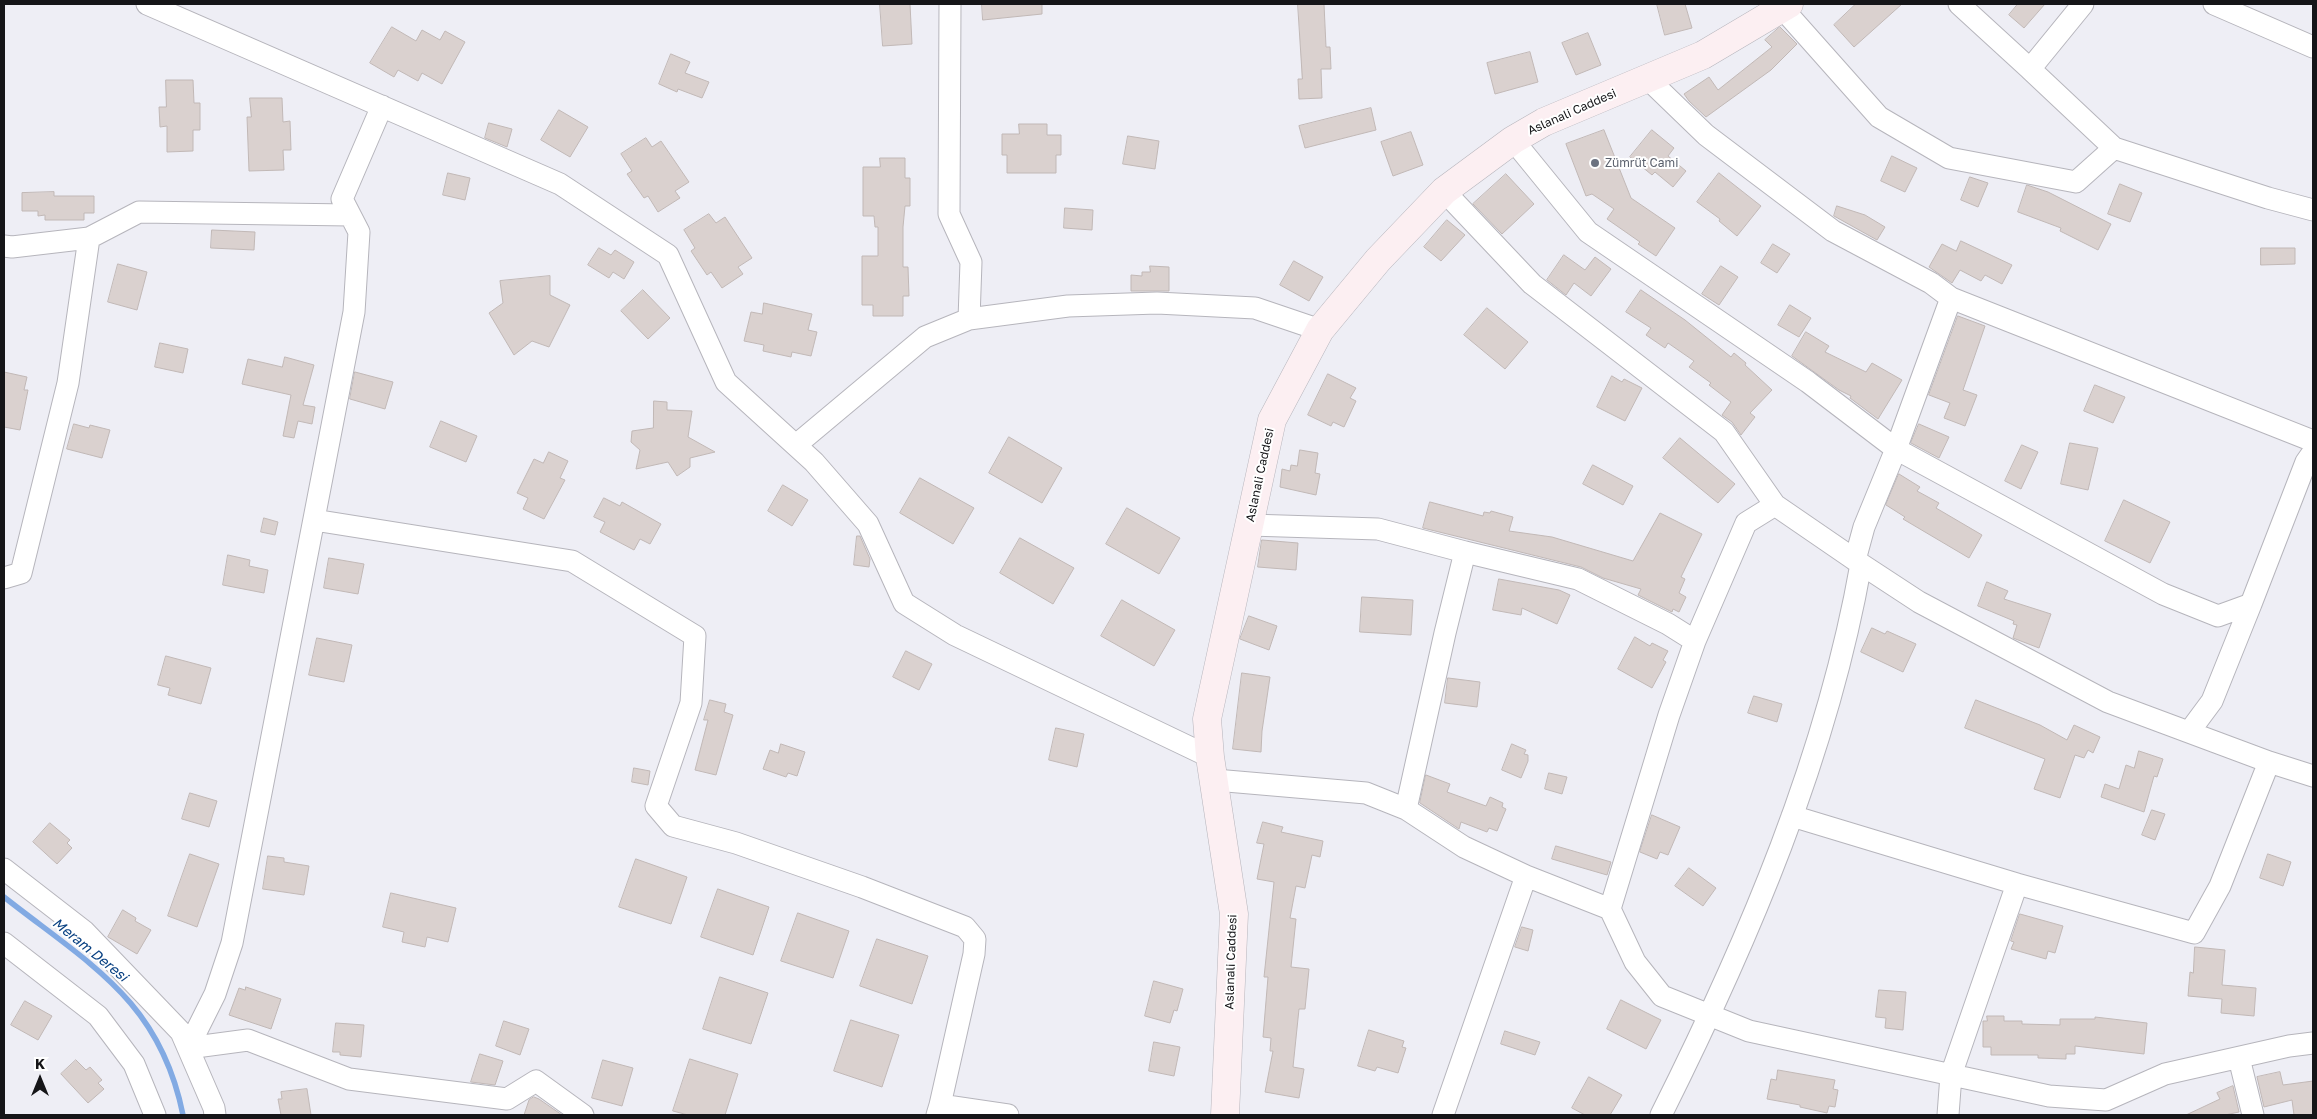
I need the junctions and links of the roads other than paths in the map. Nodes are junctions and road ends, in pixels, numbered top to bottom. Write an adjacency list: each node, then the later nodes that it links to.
1 (147, 4): 10 (street)
2 (950, 4): 19 (street)
3 (1959, 4): 8 (street)
4 (2083, 4): 8 (street)
5 (2214, 4): 7 (street)
6 (1786, 6): 9 (street, Aslanali Caddesi); 12 (street)
7 (2313, 48)
8 (2030, 70): 12 (street)
9 (1648, 79): 11 (street, Aslanali Caddesi); 18 (street)
10 (382, 106): 15 (street); 21 (street)
11 (1513, 140): 13 (street, Aslanali Caddesi); 22 (street)
12 (2114, 148): 14 (street)
13 (1444, 191): 20 (street, Aslanali Caddesi); 24 (street)
14 (2313, 210)
15 (350, 215): 16 (street); 25 (street)
16 (89, 238): 17 (street); 29 (street)
17 (4, 246)
18 (1951, 298): 22 (street); 23 (street)
19 (969, 319): 20 (street); 21 (street)
20 (1320, 330): 26 (street, Aslanali Caddesi)
21 (796, 446): 34 (street)
22 (1896, 448): 28 (street); 30 (street)
23 (2313, 451): 30 (street)
24 (1775, 505): 28 (street); 31 (street)
25 (314, 520): 45 (street); 49 (street)
26 (1250, 524): 27 (street); 34 (street, Aslanali Caddesi)
27 (1465, 552): 31 (street); 36 (street)
28 (1858, 562): 32 (street); 37 (street)
29 (4, 578)
30 (2251, 604): 32 (street)
31 (1695, 641): 41 (street)
32 (2189, 732): 33 (street)
33 (2269, 762): 35 (street); 40 (street)
34 (1212, 768): 36 (street); 54 (street, Aslanali Caddesi)
35 (2313, 776)
36 (1406, 810): 39 (street)
37 (1792, 816): 40 (street); 43 (street)
38 (4, 869): 45 (street)
39 (1526, 876): 41 (street); 55 (street)
40 (2017, 884): 47 (street)
41 (1610, 909): 43 (street)
42 (4, 944): 51 (street)
43 (1711, 1016): 47 (street); 56 (street)
44 (2313, 1043): 46 (street)
45 (188, 1048): 50 (street); 52 (street)
46 (2239, 1058): 48 (street); 58 (street)
47 (1951, 1075): 48 (street); 57 (street)
48 (2048, 1106)
49 (938, 1110): 53 (street)
50 (575, 1113)
51 (155, 1115)
52 (215, 1115)
53 (1008, 1115)
54 (1225, 1115)
55 (1443, 1115)
56 (1661, 1115)
57 (1948, 1115)
58 (2253, 1115)

